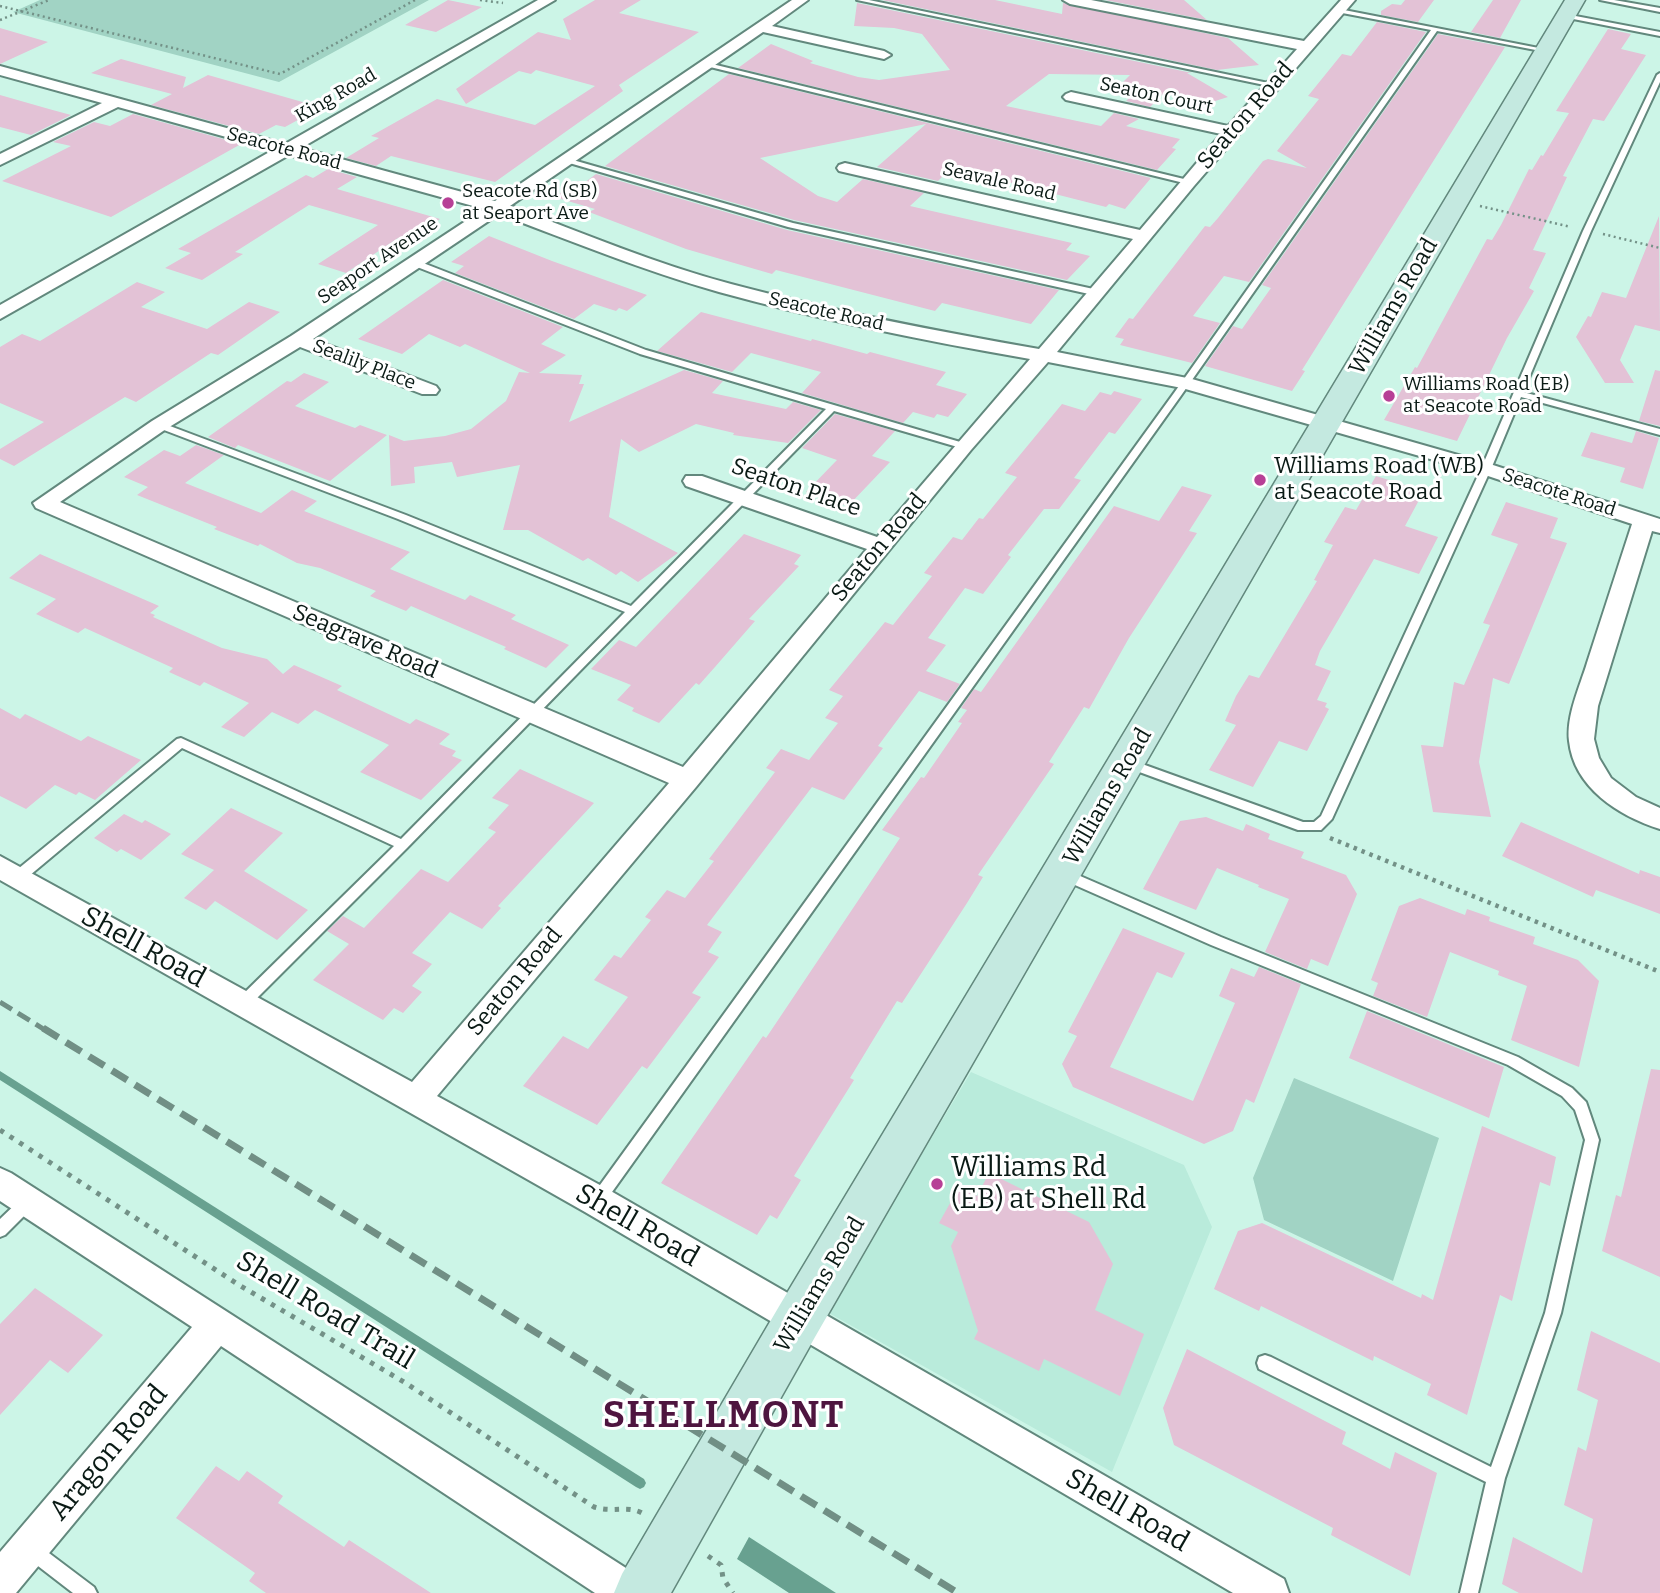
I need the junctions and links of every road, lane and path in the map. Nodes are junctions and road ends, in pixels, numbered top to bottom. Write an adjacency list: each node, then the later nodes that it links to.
1 (49, 0): 12 (path)
2 (415, 0): 12 (path)
3 (548, 0): 27 (street, King Road)
4 (801, 0): 14 (street, Seaport Avenue)
5 (860, 0): 23 (lane)
6 (1070, 0): 17 (street)
7 (1602, 0): 11 (lane)
8 (0, 6): 12 (path)
9 (1343, 6): 15 (lane); 17 (street, Seaton Road)
10 (1570, 8): 16 (lane); 18 (street, Williams Road)
11 (1660, 10)
12 (24, 11): 13 (path)
13 (0, 20)
14 (762, 27): 19 (street); 20 (street, Seaport Avenue)
15 (1435, 29): 18 (lane); 39 (lane)
16 (1660, 34)
17 (1306, 46): 23 (street, Seaton Road)
18 (1546, 50): 43 (street, Williams Road)
19 (884, 55)
20 (708, 65): 29 (street, Seaport Avenue); 31 (lane)
21 (0, 70): 25 (street, Seacote Road)
22 (1660, 75): 41 (lane)
23 (1274, 85): 26 (street, Seaton Road)
24 (1071, 97): 26 (street, Seaton Court)
25 (114, 103): 27 (street, Seacote Road); 28 (street)
26 (1233, 132): 31 (street, Seaton Road)
27 (286, 149): 32 (street, Seacote Road); 36 (street, King Road)
28 (0, 160)
29 (569, 160): 32 (street, Seaport Avenue); 35 (lane)
30 (845, 168): 33 (street, Seavale Road)
31 (1188, 182): 33 (street, Seaton Road)
32 (497, 207): 34 (street, Seaport Avenue); 38 (street, Seacote Road)
33 (1143, 236): 35 (street, Seaton Road)
34 (415, 263): 37 (street, Seaport Avenue); 42 (lane)
35 (1098, 293): 38 (street, Seaton Road)
36 (0, 313)
37 (298, 340): 40 (street, Sealily Place); 44 (street, Seaport Avenue)
38 (1044, 356): 39 (street, Seacote Road); 46 (street, Seaton Road)
39 (1185, 383): 43 (street, Seacote Road); 67 (lane)
40 (429, 390)
41 (1518, 393): 45 (lane); 47 (lane)
42 (832, 408): 46 (lane); 49 (lane)
43 (1326, 423): 47 (street, Seacote Road); 55 (street, Williams Road)
44 (159, 425): 50 (street, Seaport Avenue); 53 (lane)
45 (1660, 432)
46 (964, 446): 52 (street, Seaton Road)
47 (1486, 469): 51 (street, Seacote Road); 58 (lane)
48 (694, 481): 49 (street, Seaton Place)
49 (743, 498): 52 (street, Seaton Place); 53 (lane)
50 (44, 503): 54 (street, Seagrave Road)
51 (1652, 523): 57 (street)
52 (881, 546): 56 (street, Seaton Road)
53 (631, 610): 54 (lane)
54 (531, 714): 56 (street, Seagrave Road); 59 (lane)
55 (1127, 763): 58 (lane); 61 (street, Williams Road)
56 (687, 780): 64 (street, Seaton Road)
57 (1660, 819)
58 (1317, 827): 62 (path)
59 (403, 845): 60 (lane); 63 (lane)
60 (9, 872): 63 (street, Shell Road)
61 (1063, 873): 69 (street, Williams Road); 72 (lane)
62 (1660, 972)
63 (242, 1004): 64 (street, Shell Road)
64 (415, 1100): 67 (street, Shell Road)
65 (0, 1130): 73 (path, Shell Road Trail)
66 (14, 1192): 68 (lane); 70 (street)
67 (597, 1201): 69 (street, Shell Road)
68 (0, 1230)
69 (798, 1320): 79 (street, Williams Road); 81 (street, Shell Road)
70 (217, 1324): 74 (street, Aragon Road); 78 (street)
71 (1265, 1363): 72 (lane)
72 (1496, 1478): 82 (lane)
73 (633, 1508)
74 (28, 1548): 76 (street, Aragon Road); 77 (lane)
75 (721, 1565): 80 (path)
76 (0, 1581)
77 (88, 1593)
78 (629, 1593)
79 (641, 1593)
80 (733, 1593)
81 (1270, 1593)
82 (1469, 1593)

